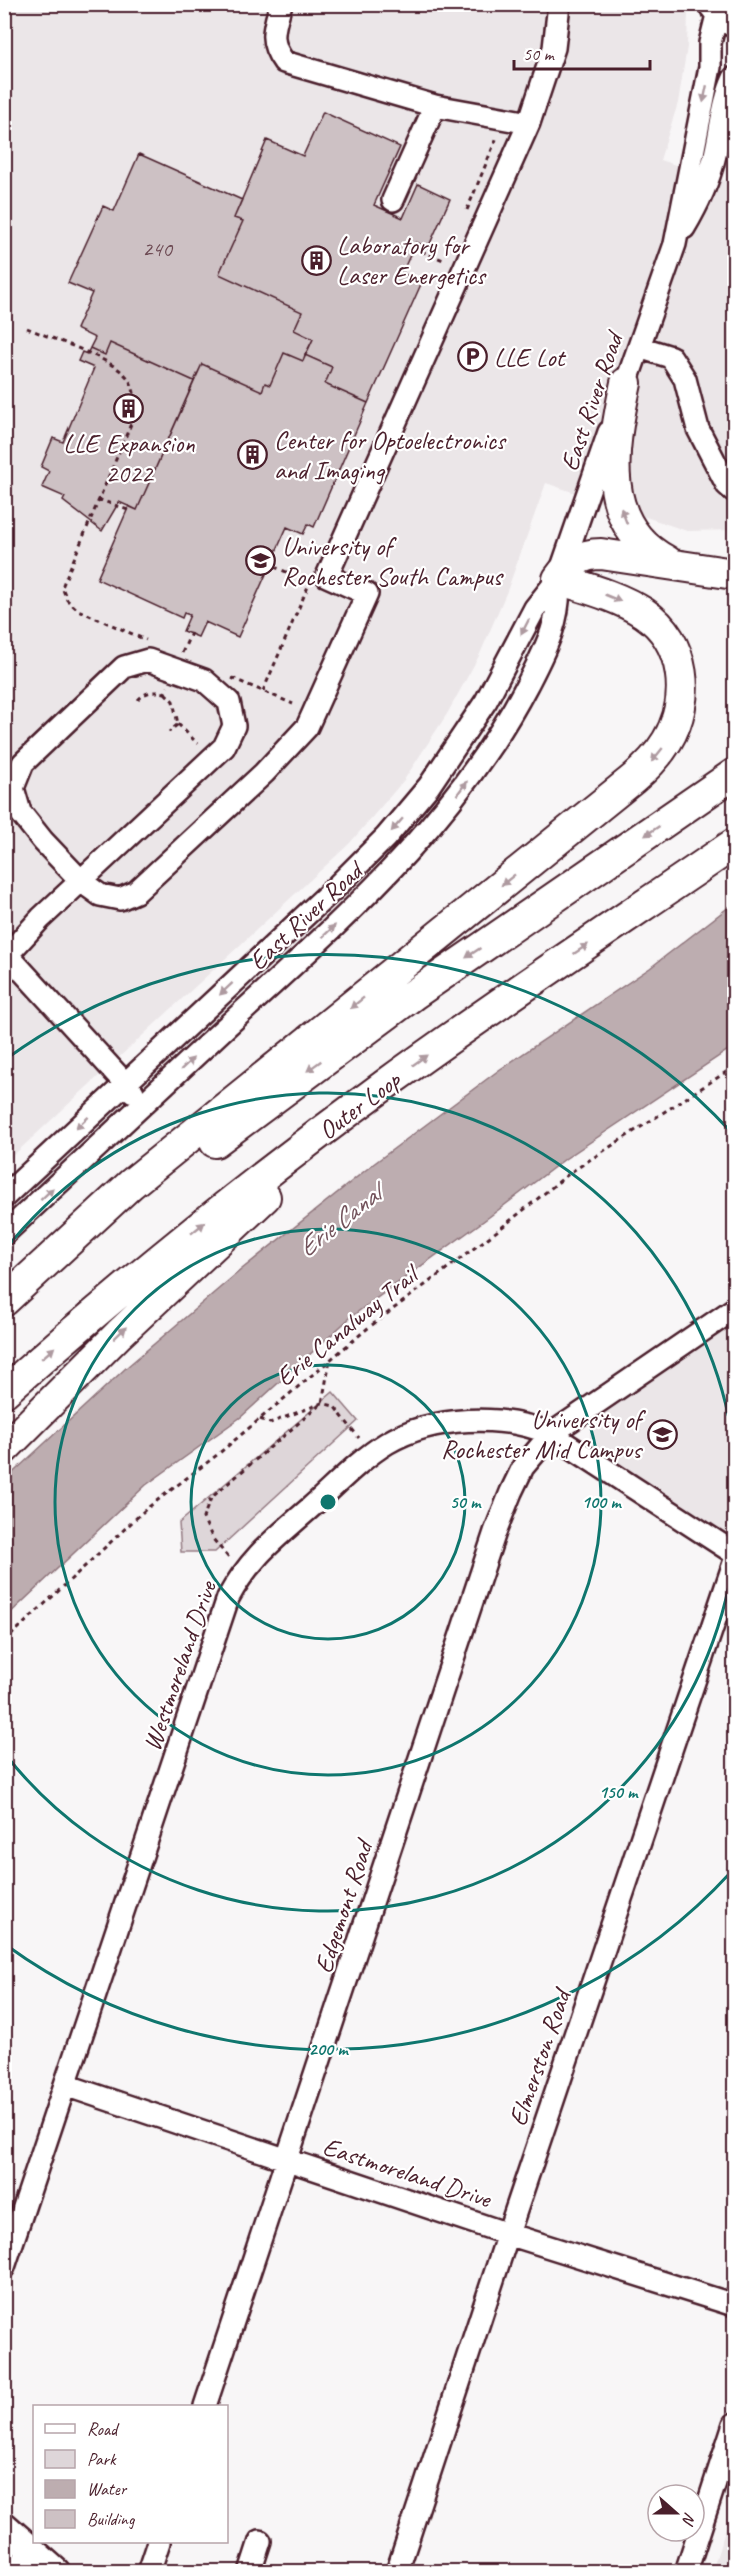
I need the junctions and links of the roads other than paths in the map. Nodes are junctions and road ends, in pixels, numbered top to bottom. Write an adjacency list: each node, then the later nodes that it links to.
1 (281, 4): 5 (street)
2 (560, 4): 6 (street)
3 (720, 16): 10 (street, East River Road, one-way to 10)
4 (735, 78): 8 (street, East River Road)
5 (435, 106): 6 (street); 9 (street)
6 (529, 123): 19 (street)
7 (735, 123): 8 (street)
8 (714, 161): 10 (street, East River Road)
9 (393, 200)
10 (675, 244): 11 (street, East River Road)
11 (639, 347): 12 (street, East River Road); 13 (street)
12 (626, 383): 14 (highway, one-way to 12); 16 (street, East River Road)
13 (735, 490)
14 (681, 567): 15 (highway); 16 (highway)
15 (735, 574)
16 (558, 579): 22 (street, East River Road, one-way to 22); 23 (street, East River Road, one-way to 16); 26 (highway, one-way to 26)
17 (735, 774): 28 (highway, one-way to 28)
18 (735, 844): 21 (highway, Outer Loop, one-way to 18)
19 (82, 882): 19 (street); 20 (street)
20 (6, 952): 22 (street)
21 (389, 1082): 29 (highway, Outer Loop, one-way to 21); 31 (highway, one-way to 21)
22 (125, 1083): 23 (street); 24 (street, East River Road, one-way to 24)
23 (144, 1104): 25 (street, East River Road, one-way to 23)
24 (4, 1197)
25 (4, 1234)
26 (4, 1301)
27 (735, 1309): 30 (street)
28 (4, 1316)
29 (4, 1392)
30 (551, 1434): 32 (street, Westmoreland Drive); 34 (street, Westmoreland Drive); 35 (street, Edgemont Road)
31 (4, 1449)
32 (735, 1552)
33 (735, 1563): 36 (street, Elmerston Road)
34 (65, 2085): 35 (street, Eastmoreland Drive); 37 (street, Westmoreland Drive)
35 (288, 2161): 36 (street, Eastmoreland Drive); 39 (street, Edgemont Road)
36 (508, 2234): 38 (street, Eastmoreland Drive); 50 (street, Elmerston Road)
37 (4, 2267)
38 (735, 2305)
39 (205, 2405)
40 (735, 2424): 51 (street)
41 (4, 2526): 44 (main road)
42 (260, 2541): 49 (street)
43 (158, 2543): 48 (street)
44 (32, 2550): 46 (street); 47 (main road)
45 (4, 2567): 46 (street)
46 (12, 2571)
47 (56, 2571)
48 (149, 2571)
49 (249, 2571)
50 (398, 2571)
51 (686, 2571)

